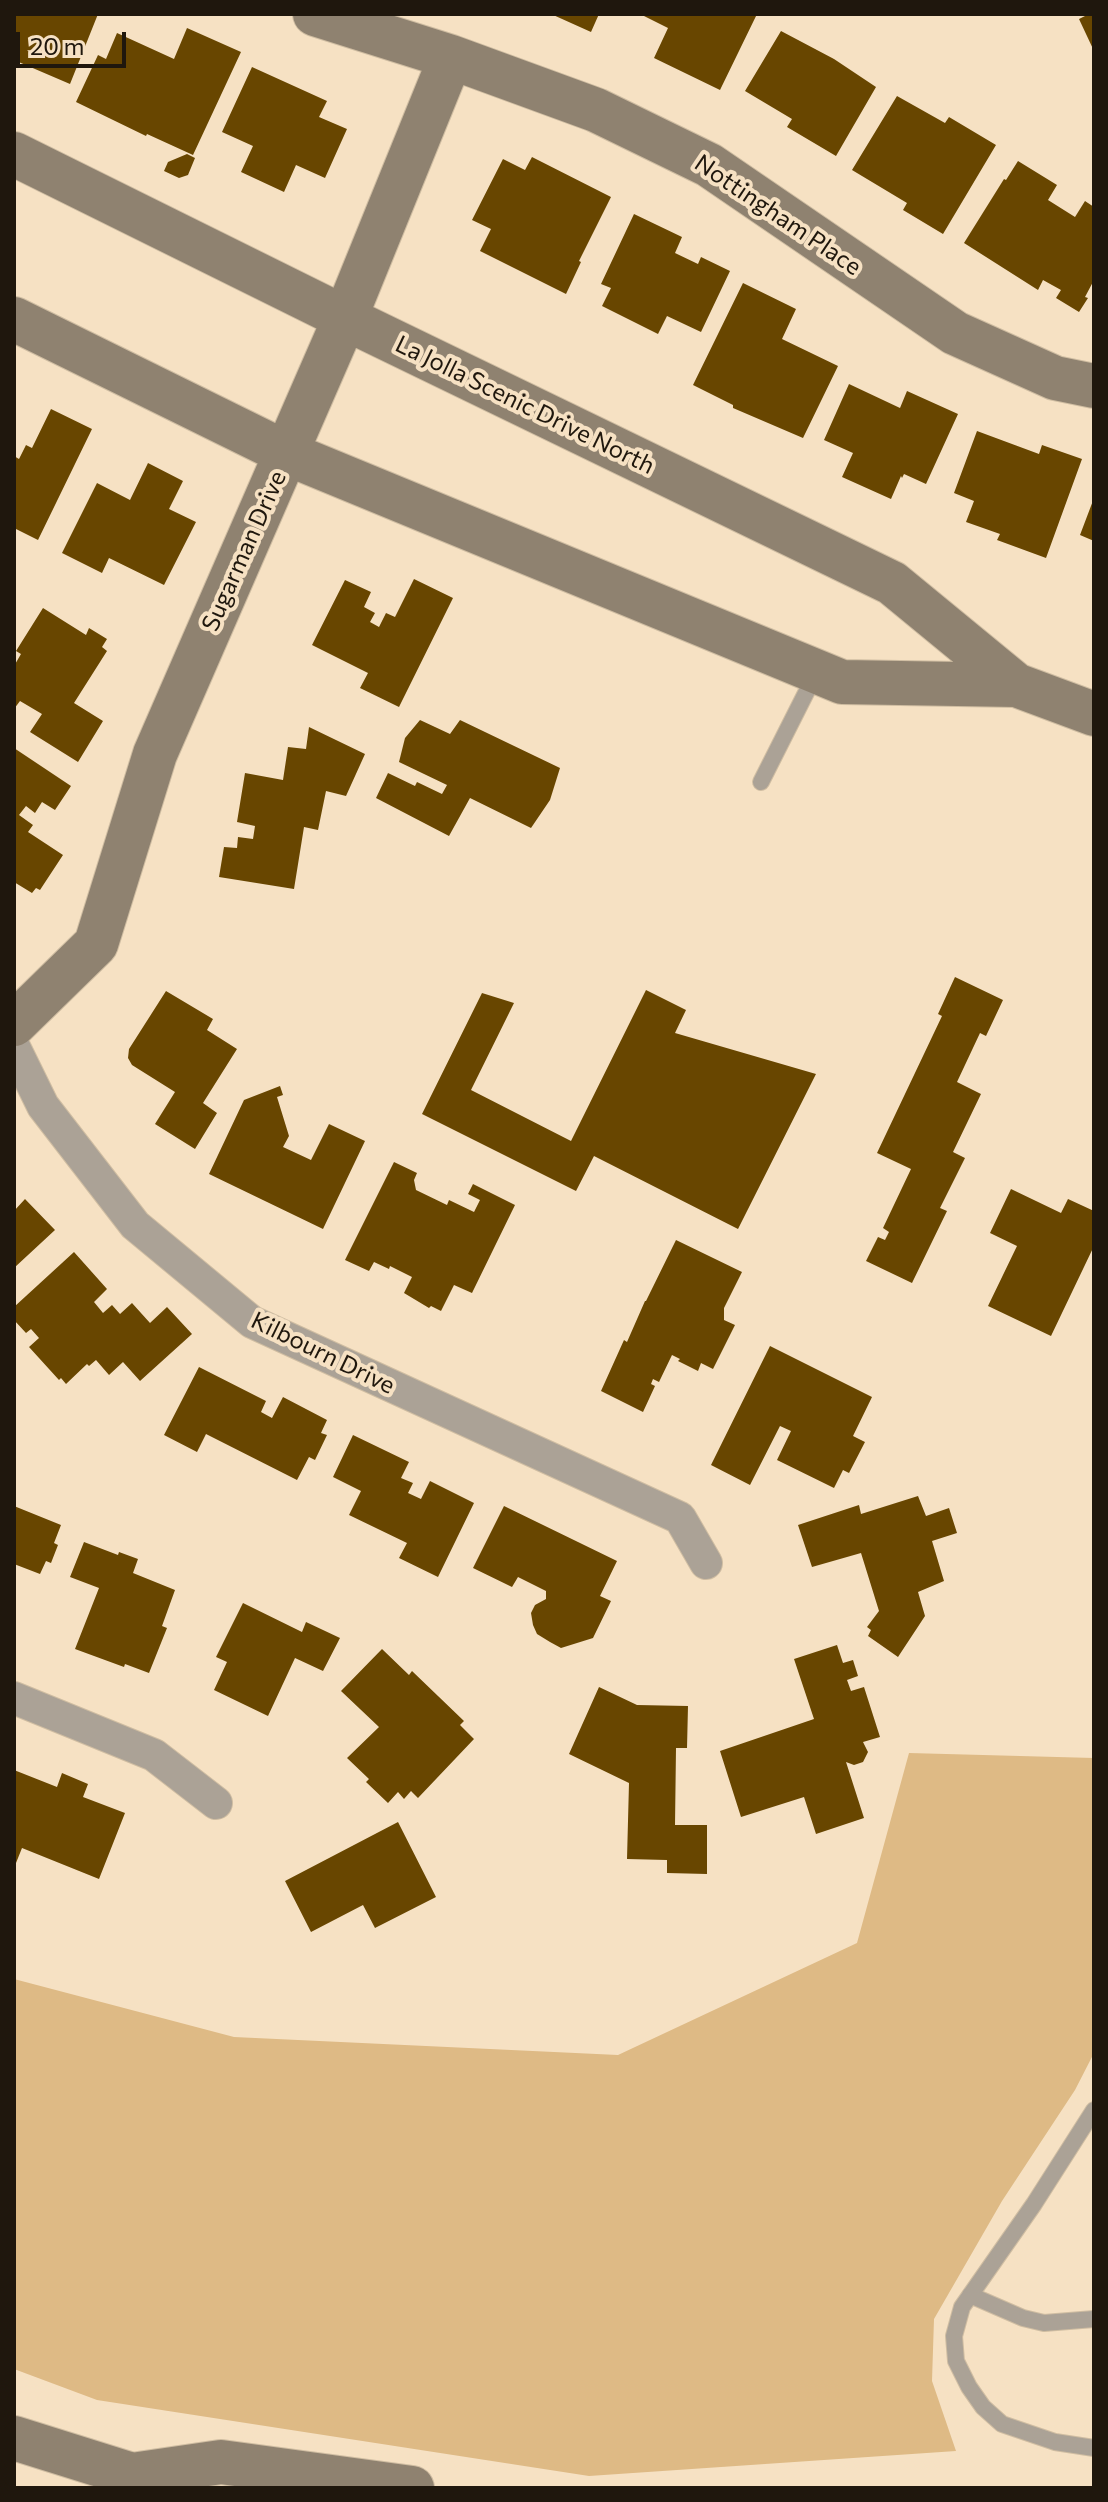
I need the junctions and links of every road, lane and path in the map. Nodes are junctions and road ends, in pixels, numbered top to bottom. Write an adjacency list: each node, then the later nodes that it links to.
1 (315, 14): 2 (main road, Nottingham Place)
2 (451, 57): 4 (main road, Sugarman Drive); 6 (main road, Nottingham Place)
3 (14, 154): 4 (main road, La Jolla Scenic Drive North)
4 (345, 318): 7 (main road, Sugarman Drive); 9 (main road, La Jolla Scenic Drive North)
5 (14, 319): 7 (main road, La Jolla Scenic Drive North)
6 (1094, 386)
7 (286, 453): 8 (main road, La Jolla Scenic Drive North); 12 (main road, Sugarman Drive)
8 (817, 672): 9 (main road, La Jolla Scenic Drive North); 11 (lane)
9 (1016, 685): 10 (main road, La Jolla Scenic Drive North)
10 (1094, 714)
11 (761, 782)
12 (14, 1024)
13 (14, 1047): 14 (street, Kilbourn Drive)
14 (706, 1563)
15 (14, 1698): 16 (street)
16 (216, 1803)
17 (1094, 2110): 18 (lane)
18 (970, 2295): 19 (lane); 21 (lane)
19 (1094, 2319)
20 (14, 2438): 22 (main road)
21 (1094, 2448)
22 (136, 2485): 23 (main road)
23 (412, 2488)

